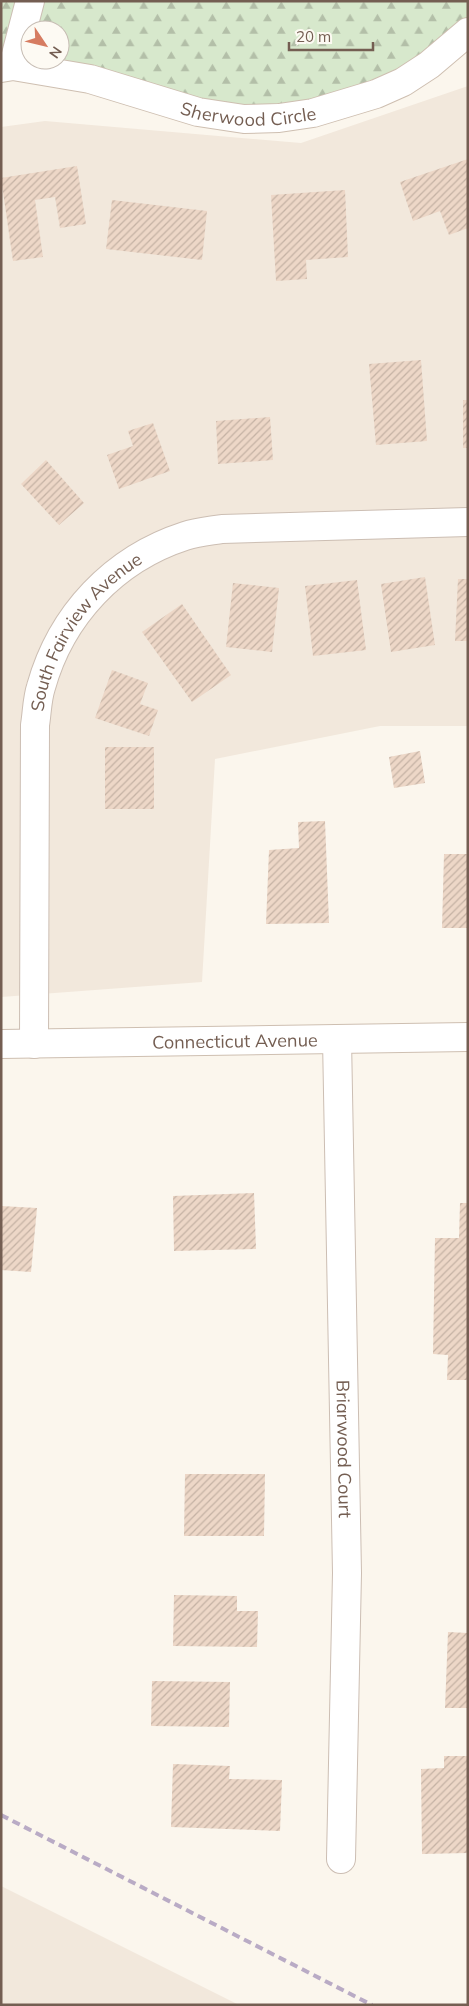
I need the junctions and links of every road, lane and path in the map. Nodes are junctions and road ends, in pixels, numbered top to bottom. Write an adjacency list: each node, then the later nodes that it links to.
1 (30, 1): 3 (street)
2 (468, 32): 3 (street, Sherwood Circle)
3 (7, 67)
4 (468, 522): 8 (street, South Fairview Avenue)
5 (468, 1037): 6 (street, Connecticut Avenue)
6 (337, 1039): 8 (street, Connecticut Avenue); 9 (street, Briarwood Court)
7 (1, 1044): 8 (street, Connecticut Avenue)
8 (34, 1044)
9 (341, 1859)

